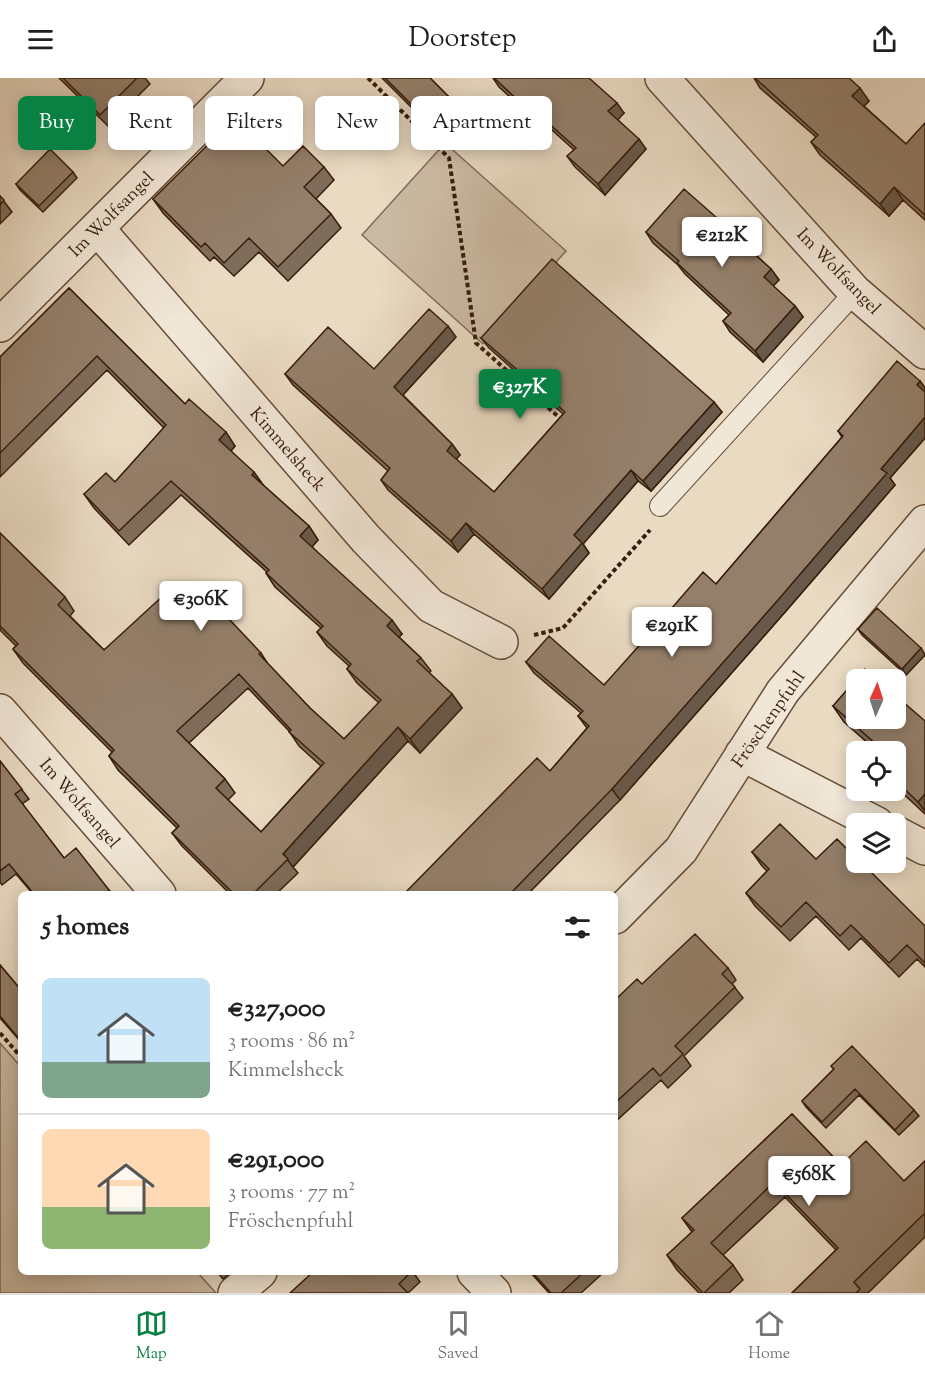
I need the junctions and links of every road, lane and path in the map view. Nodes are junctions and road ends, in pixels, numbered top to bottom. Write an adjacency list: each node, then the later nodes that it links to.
1 (247, 78): 4 (street, Im Wolfsangel)
2 (368, 78): 8 (path)
3 (662, 78): 5 (street, Im Wolfsangel)
4 (97, 228): 6 (street, Im Wolfsangel); 11 (street, Kimmelsheck)
5 (855, 292): 7 (street, Im Wolfsangel); 9 (lane)
6 (0, 324)
7 (925, 352)
8 (563, 421)
9 (660, 506): 11 (path)
10 (925, 522): 13 (street, Fröschenpfuhl)
11 (501, 642)
12 (0, 711): 17 (street, Im Wolfsangel)
13 (742, 754): 14 (street); 18 (street, Fröschenpfuhl)
14 (856, 813)
15 (906, 838): 16 (street)
16 (925, 848)
17 (156, 891)
18 (618, 914)
19 (0, 1033): 20 (path)
20 (18, 1054)
21 (257, 1275): 23 (street)
22 (477, 1275): 24 (street)
23 (236, 1293)
24 (494, 1293)

